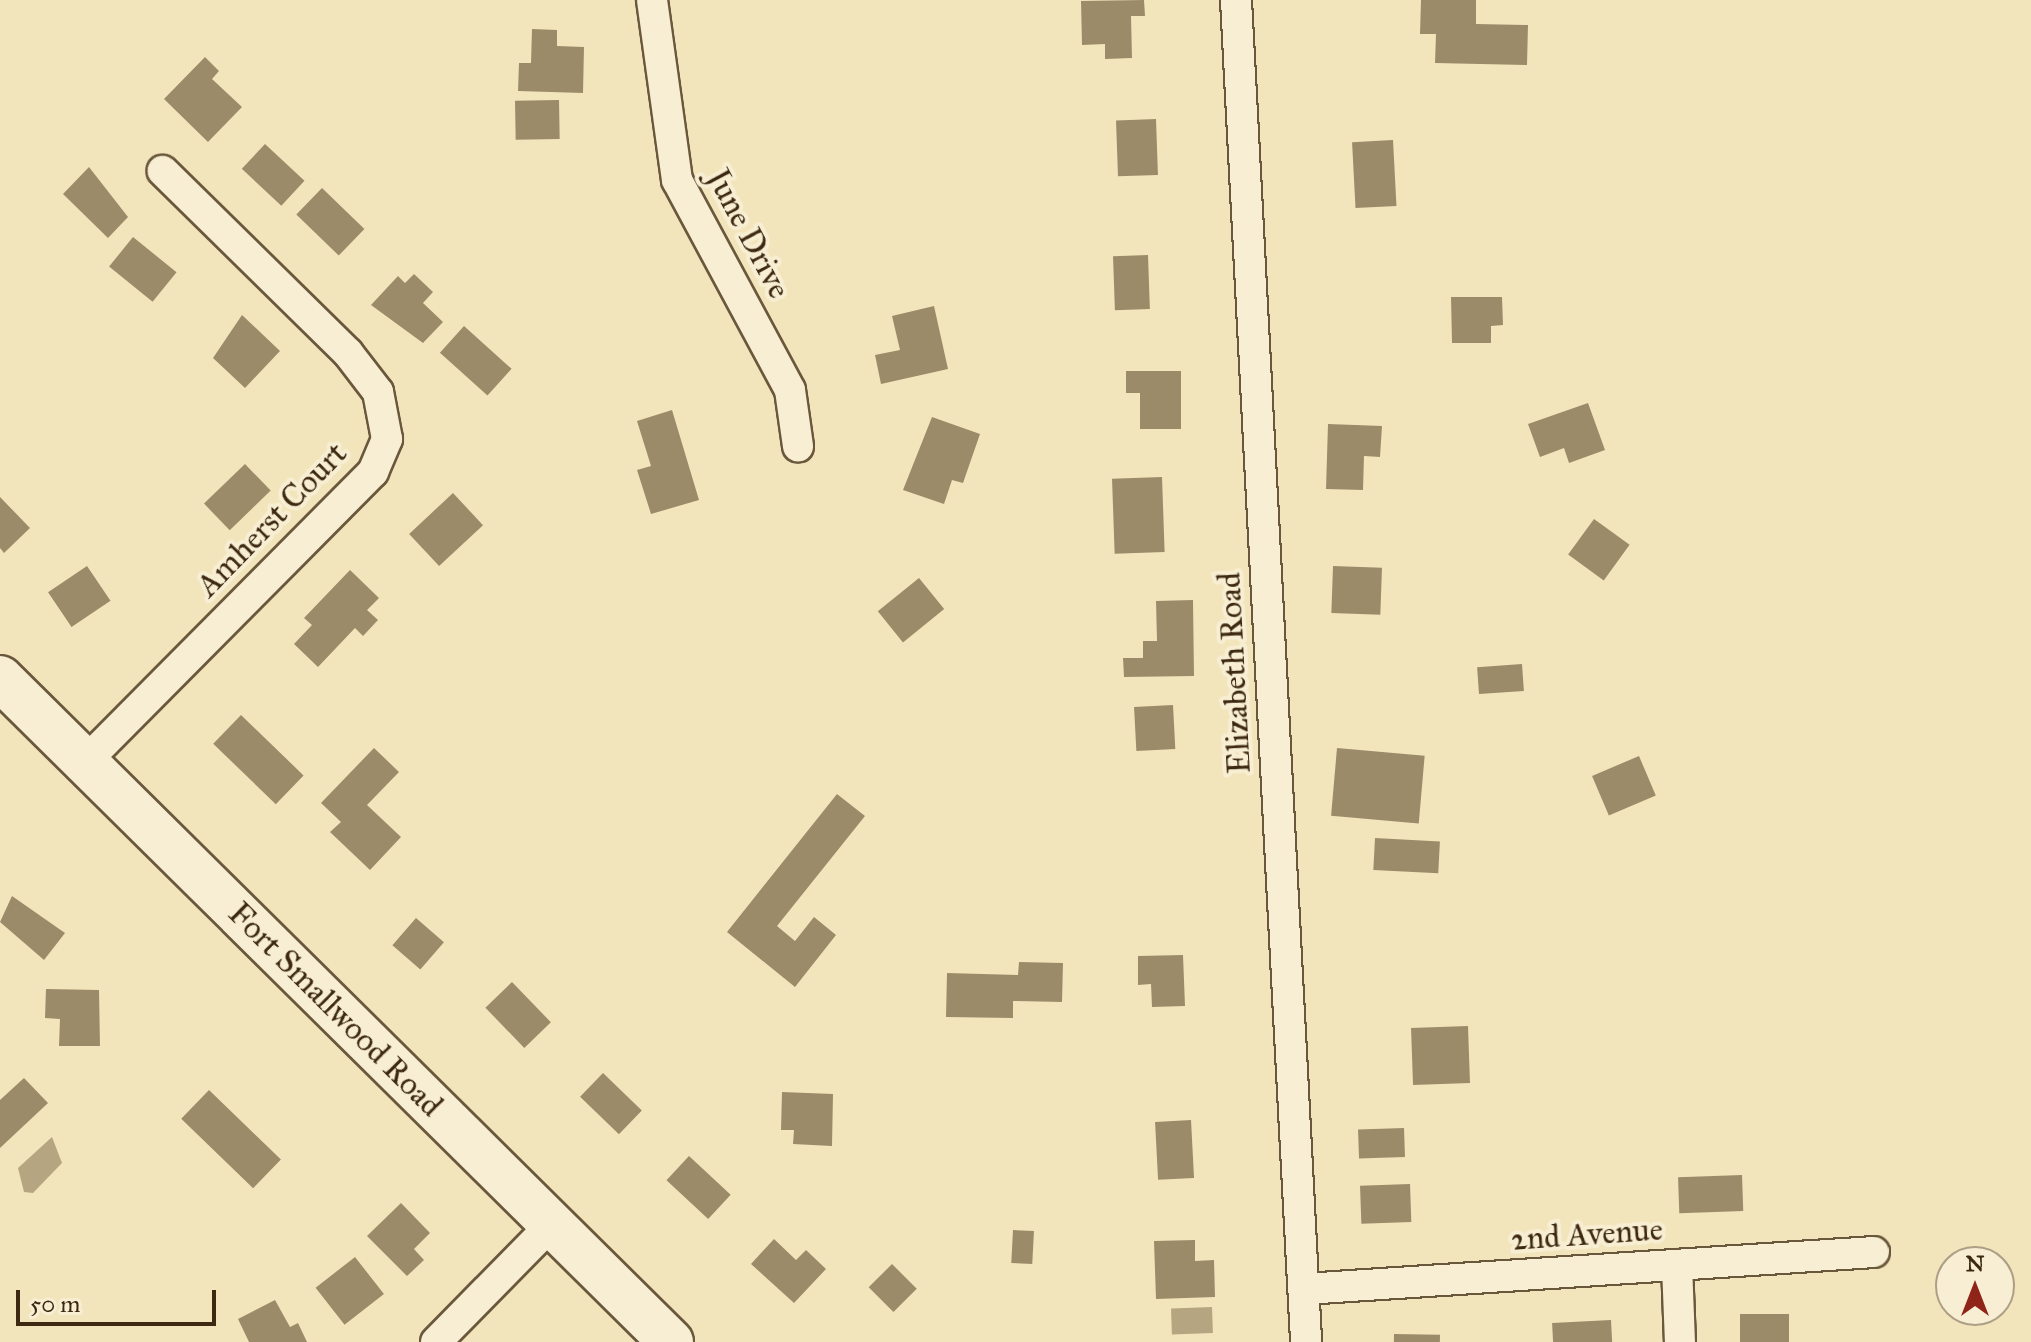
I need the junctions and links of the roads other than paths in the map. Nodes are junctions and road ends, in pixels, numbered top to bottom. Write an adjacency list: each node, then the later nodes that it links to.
1 (652, 0): 4 (street, June Drive)
2 (1236, 0): 10 (street, Elizabeth Road)
3 (163, 171): 6 (street, Amherst Court)
4 (798, 446)
5 (0, 678): 6 (main road, Fort Smallwood Road)
6 (85, 762): 7 (main road, Fort Smallwood Road)
7 (551, 1225): 11 (street); 12 (main road, Fort Smallwood Road)
8 (1874, 1252): 9 (street, 2nd Avenue)
9 (1677, 1265): 10 (street, 2nd Avenue); 14 (street)
10 (1304, 1289): 13 (street, Elizabeth Road)
11 (436, 1342)
12 (671, 1342)
13 (1306, 1342)
14 (1680, 1342)

